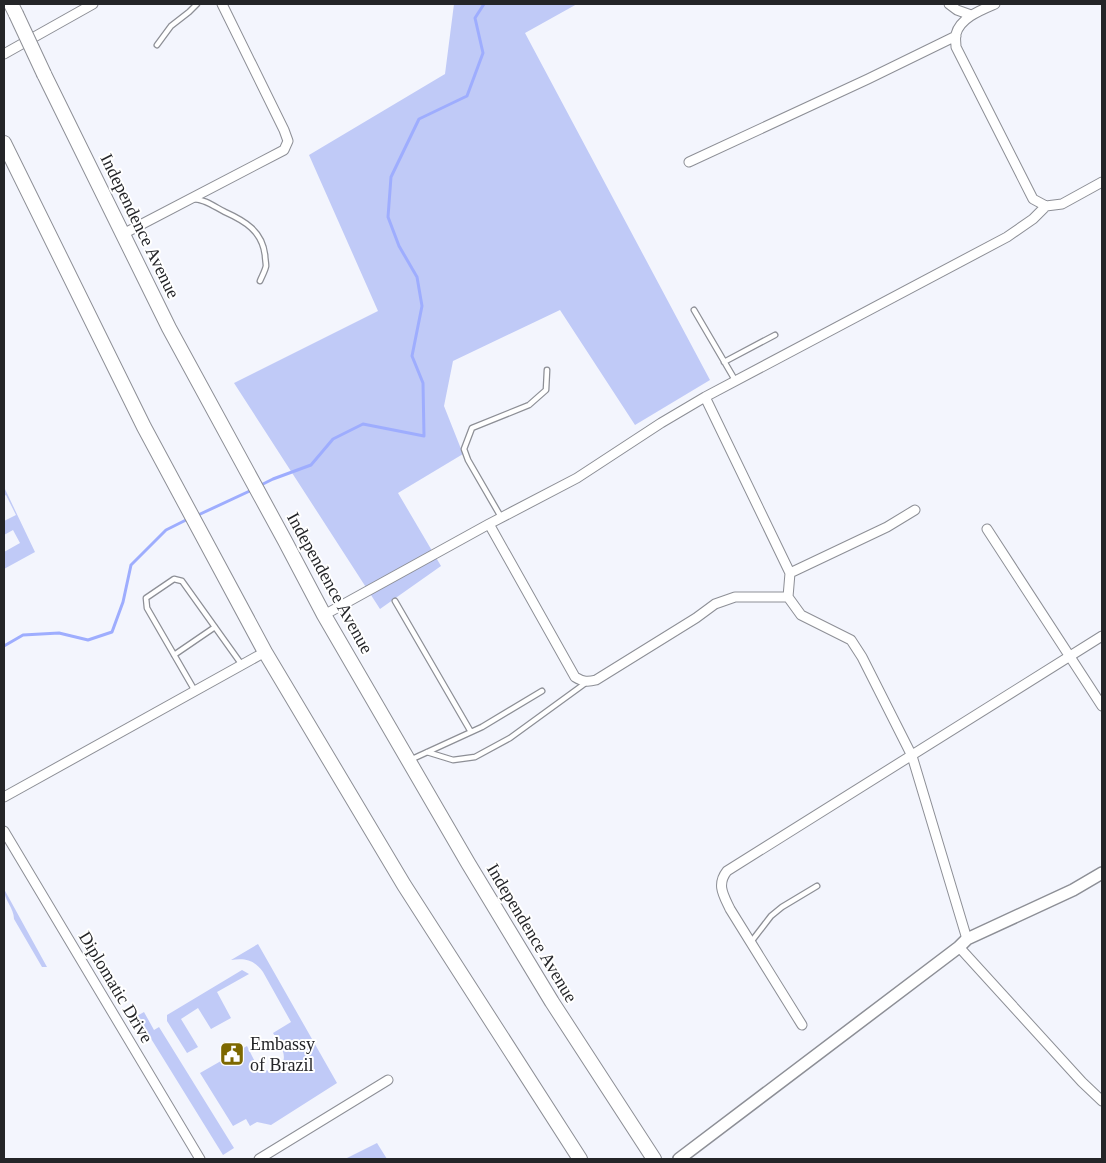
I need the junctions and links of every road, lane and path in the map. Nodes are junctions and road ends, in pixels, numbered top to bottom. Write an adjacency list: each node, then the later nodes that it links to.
1 (93, 4): 10 (street)
2 (197, 4): 9 (lane)
3 (222, 4): 14 (street)
4 (949, 4): 7 (street)
5 (995, 4): 7 (street)
6 (14, 9): 16 (main road, Independence Avenue, bridge)
7 (972, 15): 8 (street)
8 (956, 36): 12 (street); 15 (street)
9 (156, 45)
10 (4, 54)
11 (4, 143): 34 (main road)
12 (689, 162)
13 (1102, 182): 15 (street)
14 (192, 199): 16 (street); 17 (lane)
15 (1046, 206): 22 (street)
16 (123, 234): 31 (main road, Independence Avenue)
17 (260, 281)
18 (694, 310): 20 (lane)
19 (775, 334): 20 (lane)
20 (724, 362): 22 (lane)
21 (547, 370): 25 (lane)
22 (735, 381): 23 (street)
23 (704, 397): 25 (street); 28 (street)
24 (915, 510): 28 (street)
25 (501, 517): 26 (street)
26 (489, 524): 31 (street); 38 (street)
27 (987, 529): 36 (street)
28 (790, 573): 29 (street)
29 (788, 597): 38 (street); 44 (street)
30 (395, 601): 42 (lane)
31 (324, 615): 45 (main road, Independence Avenue)
32 (215, 627): 35 (lane); 35 (lane); 37 (lane)
33 (1102, 636): 36 (street)
34 (265, 652): 37 (street); 57 (main road)
35 (174, 655): 39 (lane)
36 (1071, 656): 41 (street); 44 (street)
37 (242, 665): 39 (street)
38 (587, 682): 43 (lane)
39 (195, 691): 46 (street)
40 (542, 691): 42 (lane)
41 (1102, 706)
42 (471, 732): 43 (lane)
43 (427, 752): 45 (lane)
44 (912, 756): 50 (street); 51 (street)
45 (409, 760): 58 (main road, Independence Avenue)
46 (4, 797)
47 (4, 831): 55 (street, Diplomatic Drive)
48 (1102, 873): 51 (street)
49 (817, 886): 50 (lane)
50 (751, 942): 52 (street)
51 (963, 943): 54 (street); 59 (street)
52 (802, 1024)
53 (388, 1080): 56 (street)
54 (1102, 1101)
55 (200, 1159)
56 (260, 1159)
57 (580, 1159)
58 (654, 1159)
59 (679, 1159)

